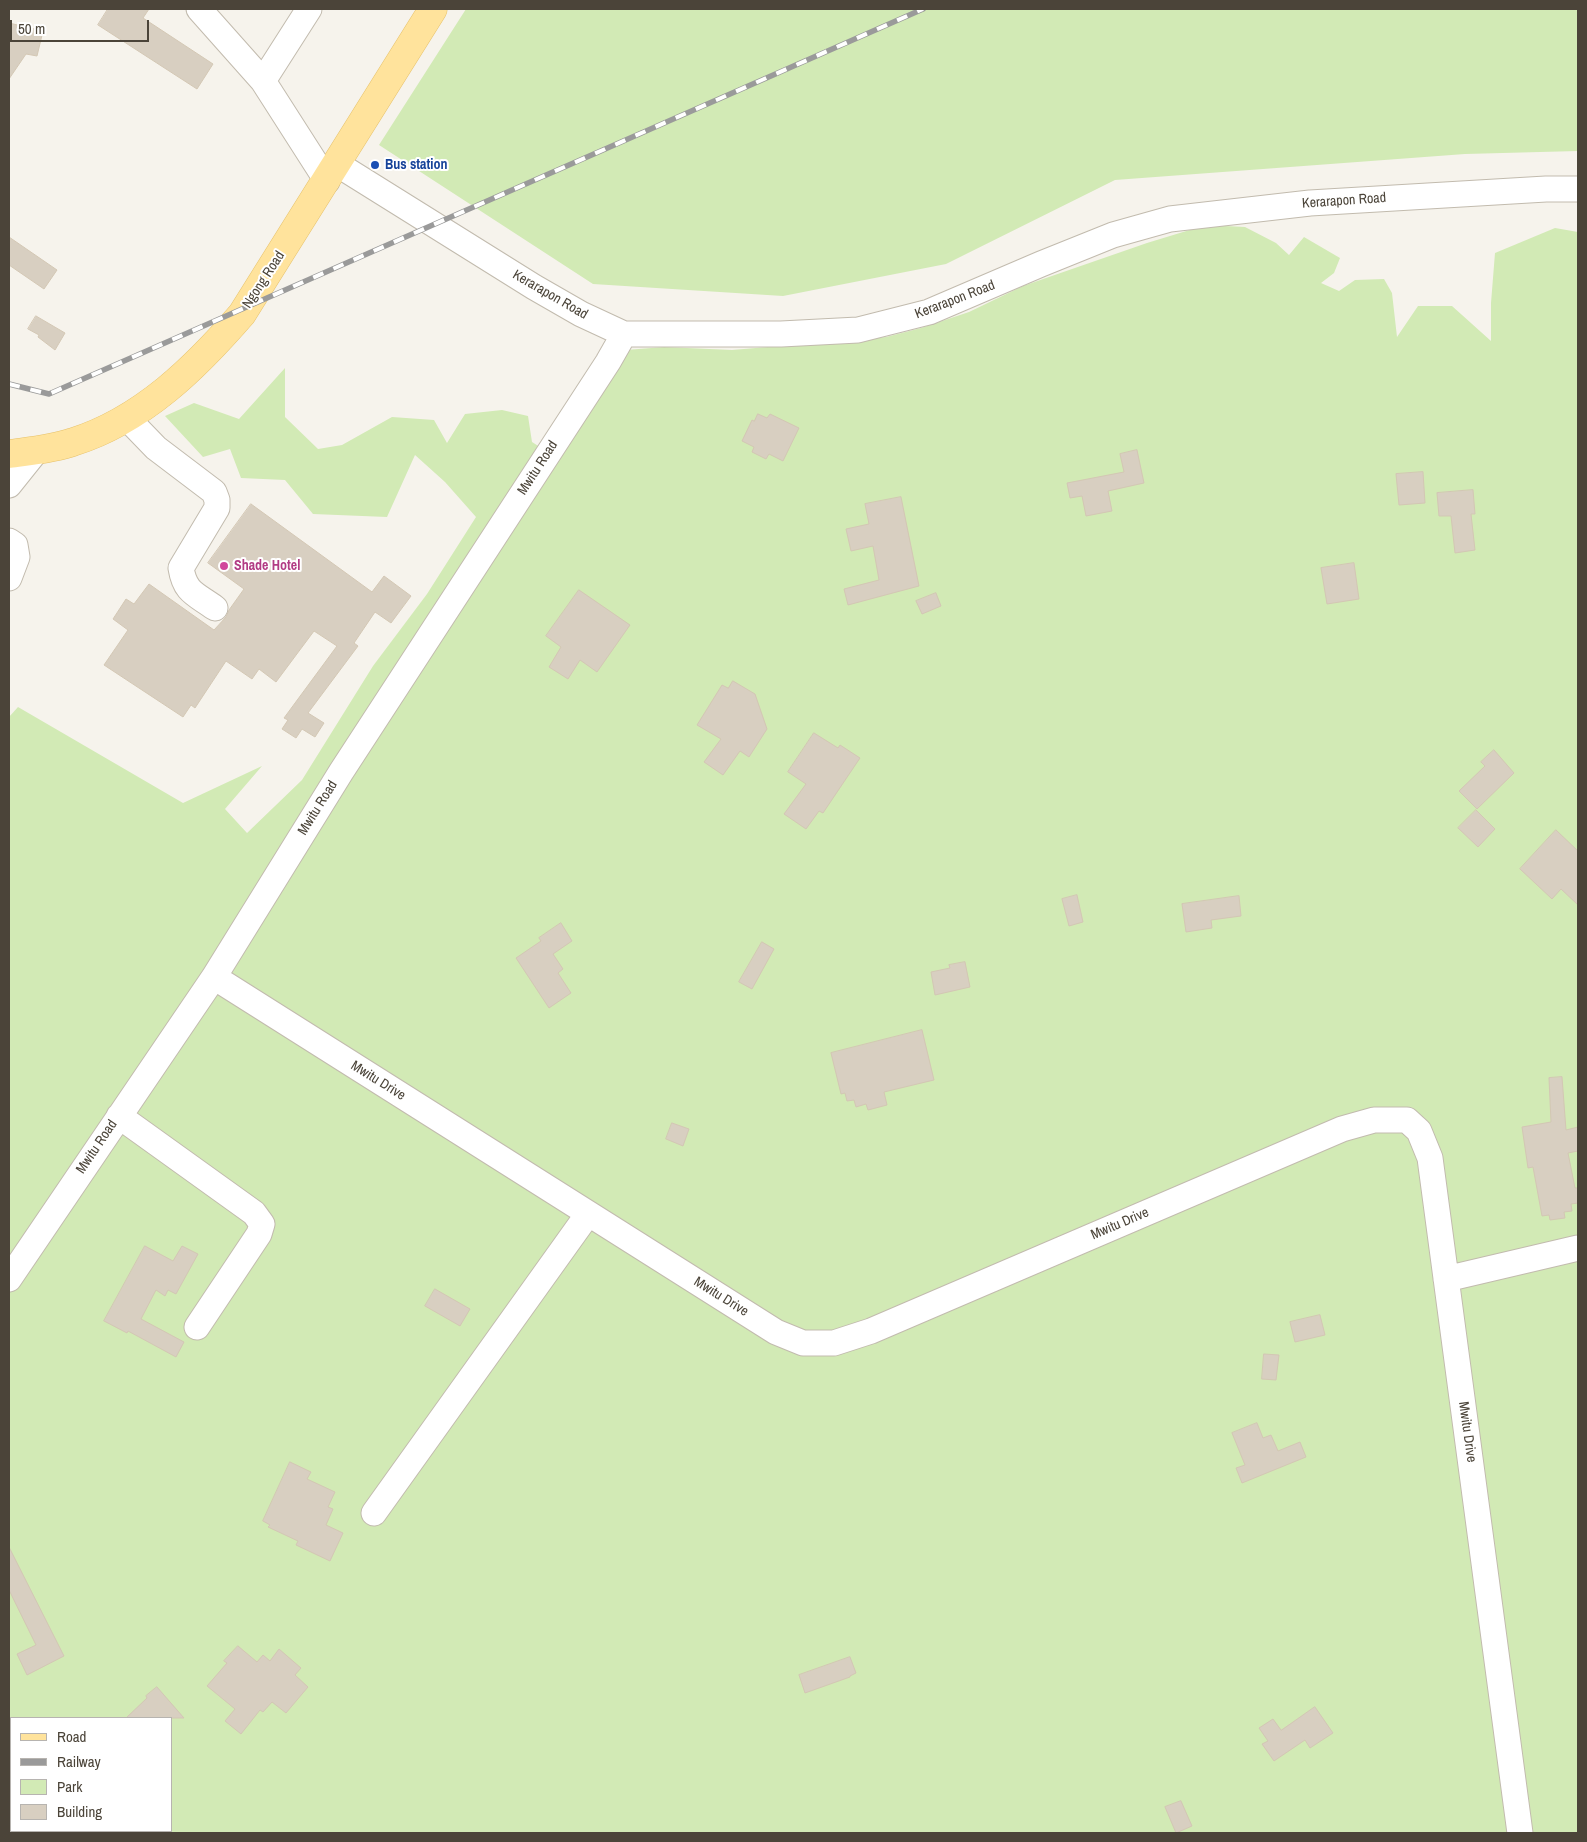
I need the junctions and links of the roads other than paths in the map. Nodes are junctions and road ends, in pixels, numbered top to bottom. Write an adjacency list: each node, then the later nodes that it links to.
1 (199, 9): 4 (street)
2 (309, 9): 4 (street)
3 (433, 9): 5 (main road, Ngong Road)
4 (263, 81): 5 (street)
5 (332, 172): 7 (street, Kerarapon Road); 8 (main road, Ngong Road)
6 (1578, 188): 7 (street, Kerarapon Road)
7 (624, 334): 15 (street, Mwitu Road)
8 (127, 418): 9 (main road, Ngong Road); 14 (street)
9 (37, 450): 10 (main road, Ngong Road); 11 (street)
10 (9, 454)
11 (9, 485)
12 (9, 541): 13 (street)
13 (9, 578)
14 (216, 608)
15 (214, 977): 16 (street, Mwitu Road); 17 (street, Mwitu Drive)
16 (119, 1116): 19 (street, Mwitu Road); 21 (street)
17 (588, 1214): 20 (street, Mwitu Drive); 22 (street)
18 (1578, 1248): 20 (street)
19 (9, 1279)
20 (1446, 1279): 23 (street, Mwitu Drive)
21 (197, 1328)
22 (374, 1513)
23 (1520, 1833)

